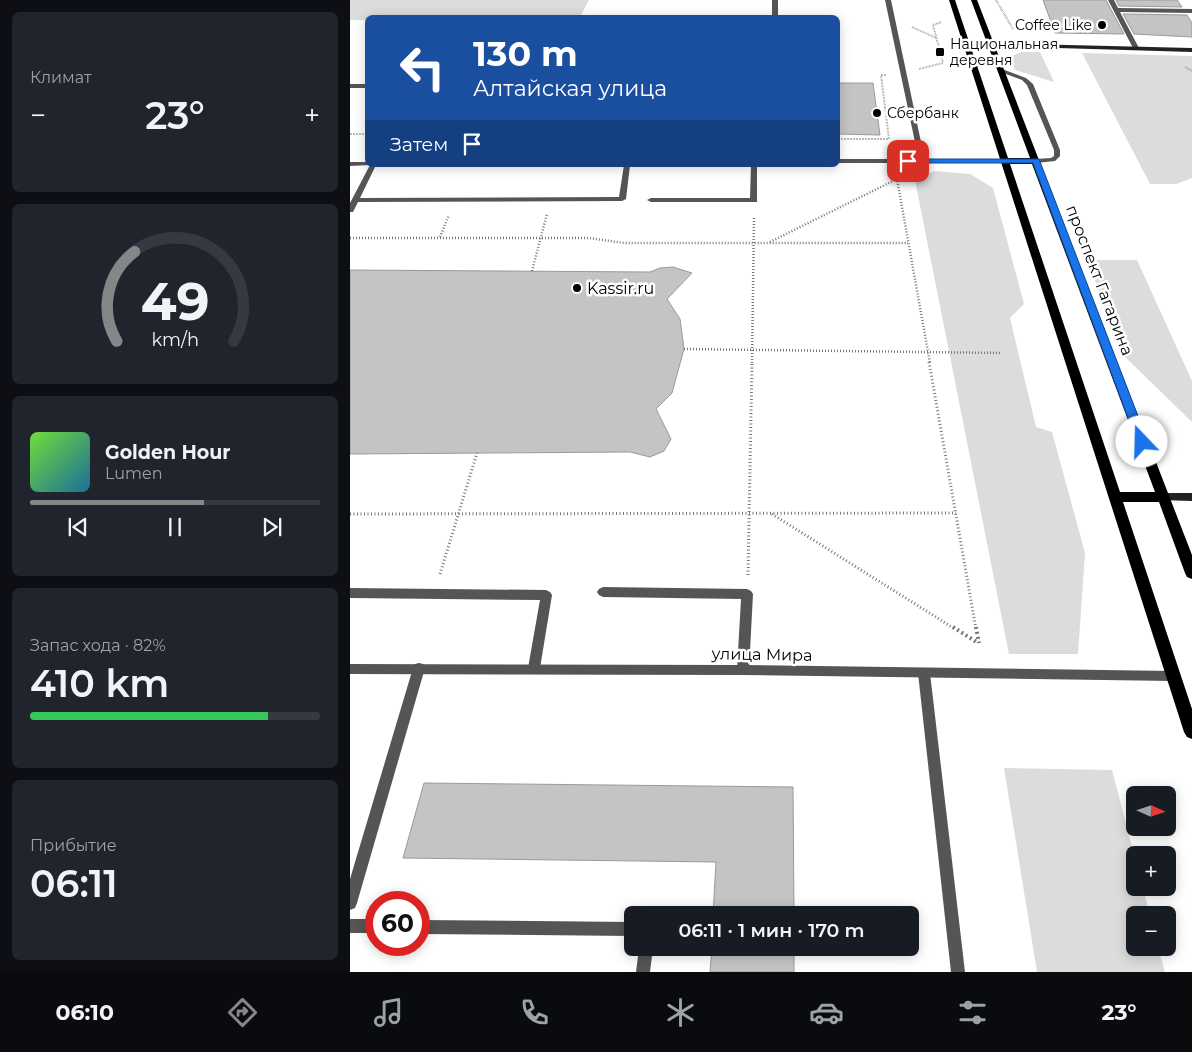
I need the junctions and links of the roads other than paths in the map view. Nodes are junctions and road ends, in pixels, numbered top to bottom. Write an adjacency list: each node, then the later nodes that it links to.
1 (775, 0): 9 (street)
2 (883, 0): 3 (street)
3 (888, 0): 17 (street)
4 (952, 0): 10 (main road, проспект Гагарина)
5 (974, 0): 10 (main road, проспект Гагарина)
6 (1111, 0): 7 (street)
7 (1116, 10): 8 (street); 11 (street)
8 (1192, 11)
9 (775, 15)
10 (979, 45): 11 (street); 13 (main road, проспект Гагарина); 18 (main road, проспект Гагарина)
11 (1136, 48): 12 (street)
12 (1192, 50)
13 (1000, 70): 19 (main road, проспект Гагарина); 19 (street)
14 (350, 86): 15 (street)
15 (365, 86)
16 (840, 161): 17 (street)
17 (922, 161): 18 (street)
18 (1006, 161): 19 (main road); 28 (main road, проспект Гагарина)
19 (1036, 161): 29 (main road, проспект Гагарина)
20 (350, 164): 21 (street)
21 (365, 164)
22 (372, 167): 25 (street)
23 (627, 167): 25 (street)
24 (754, 167): 26 (street)
25 (355, 200): 27 (street)
26 (651, 200)
27 (350, 210)
28 (1115, 497): 29 (main road); 39 (main road, проспект Гагарина)
29 (1163, 497): 30 (street); 31 (main road, проспект Гагарина)
30 (1192, 498)
31 (1192, 574)
32 (603, 592): 37 (street)
33 (350, 593): 35 (street)
34 (418, 668): 35 (street, улица Мира); 36 (street, улица Мира); 41 (street)
35 (534, 668): 37 (street, улица Мира)
36 (350, 669)
37 (743, 670): 38 (street, улица Мира)
38 (924, 673): 39 (street, улица Мира); 48 (street)
39 (1174, 676): 40 (main road, проспект Гагарина)
40 (1192, 732)
41 (350, 903)
42 (350, 926): 43 (street)
43 (365, 926)
44 (430, 927): 45 (street)
45 (624, 929)
46 (645, 956): 47 (street)
47 (643, 972)
48 (958, 972)

